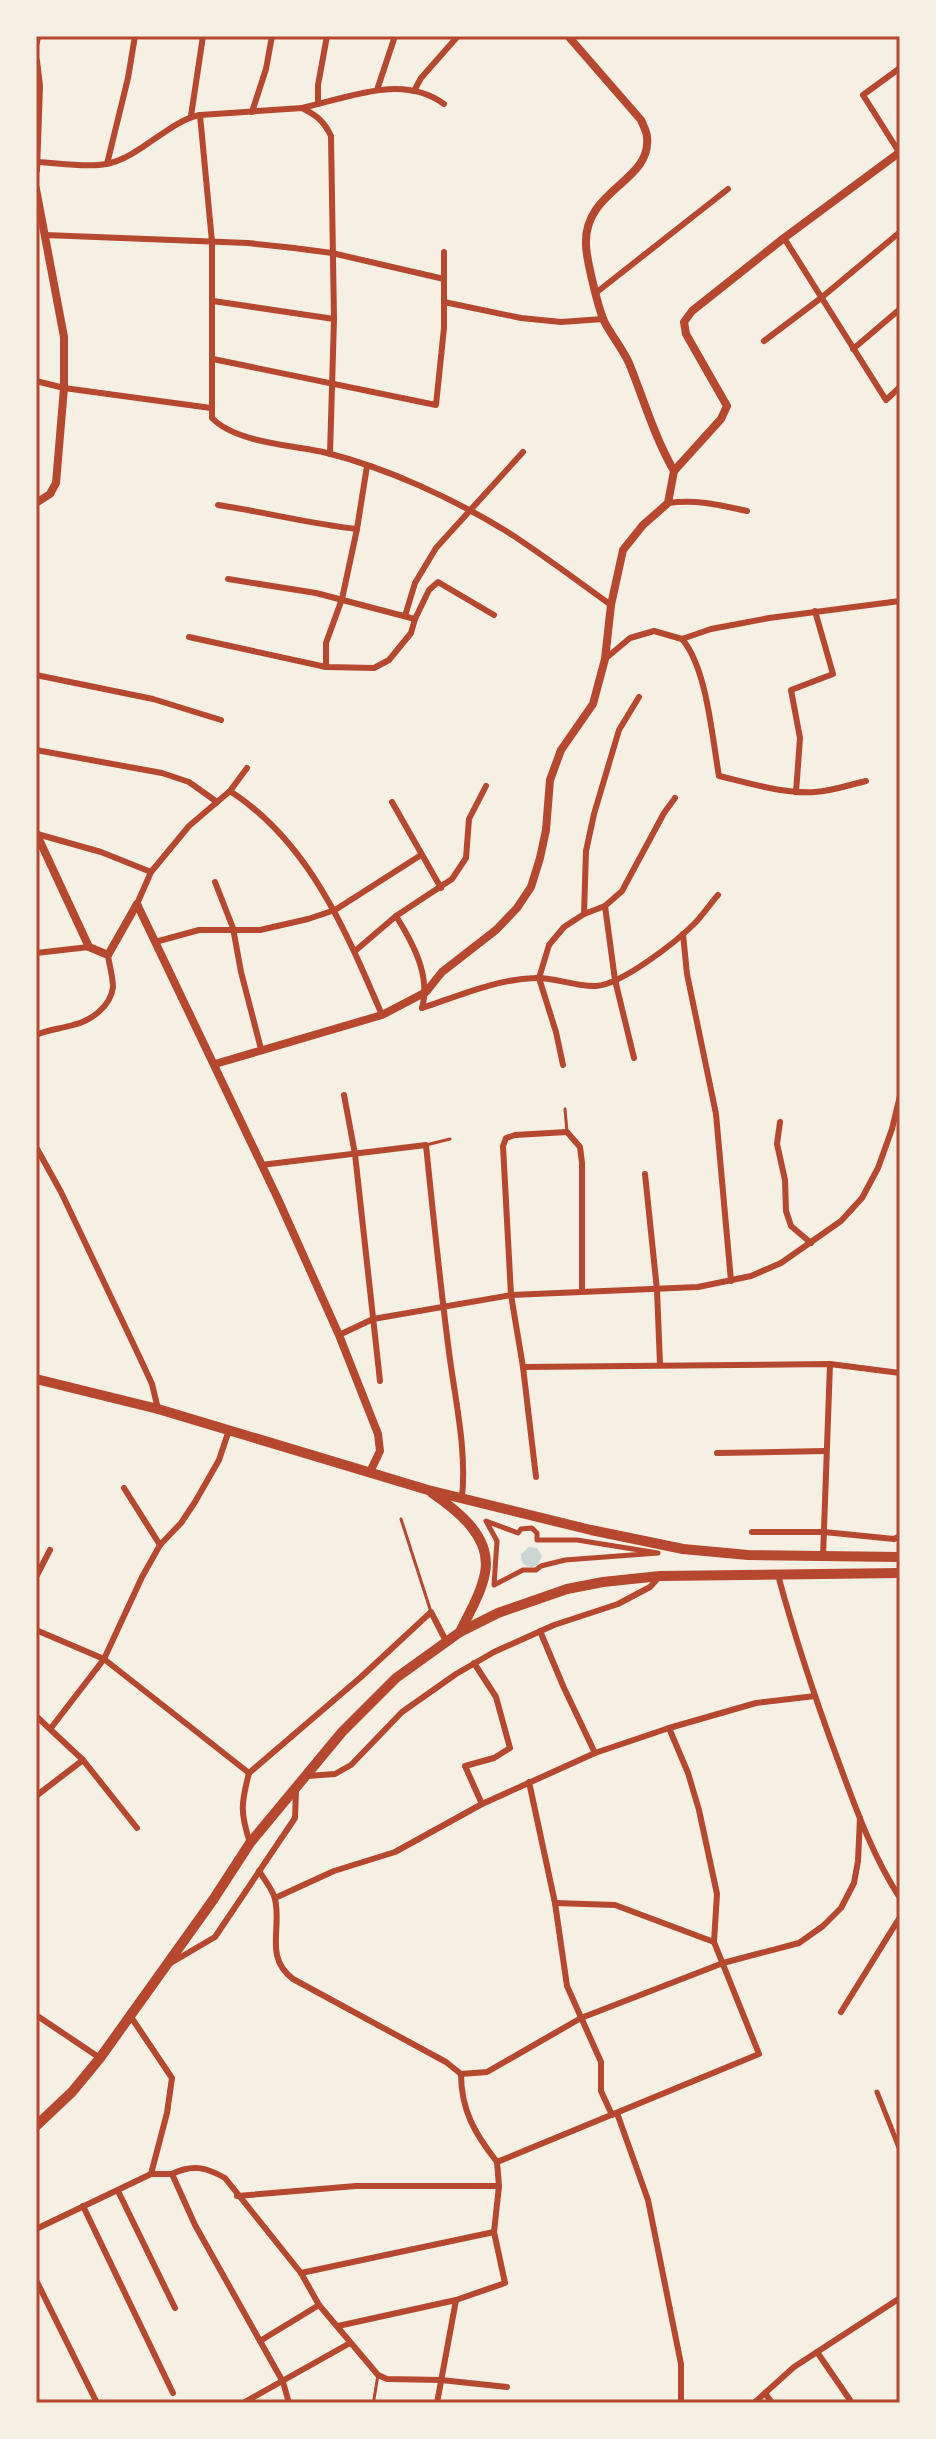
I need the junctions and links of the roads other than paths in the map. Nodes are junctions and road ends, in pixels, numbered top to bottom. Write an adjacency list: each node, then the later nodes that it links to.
1 (135, 36): 19 (street)
2 (203, 36): 17 (street)
3 (272, 36): 15 (street)
4 (327, 36): 12 (street)
5 (395, 36): 10 (street)
6 (458, 36): 11 (street)
7 (568, 36): 30 (street)
8 (36, 61): 20 (street)
9 (900, 68): 18 (street)
10 (377, 90): 11 (street); 12 (street)
11 (414, 91): 13 (street)
12 (318, 104): 14 (street)
13 (444, 104)
14 (302, 108): 15 (street); 28 (street)
15 (252, 112): 16 (street)
16 (200, 115): 17 (street); 26 (street)
17 (191, 116): 19 (street)
18 (900, 153): 25 (street)
19 (107, 164): 20 (street)
20 (37, 166)
21 (36, 189): 24 (street)
22 (728, 189): 30 (street)
23 (900, 232): 31 (street)
24 (45, 235): 26 (street); 43 (street)
25 (784, 238): 31 (street); 48 (street)
26 (212, 242): 28 (street); 32 (street)
27 (444, 252): 29 (street)
28 (332, 253): 29 (street); 35 (street)
29 (444, 279): 33 (street)
30 (597, 292): 36 (street)
31 (821, 298): 37 (street); 38 (street)
32 (213, 301): 35 (street); 39 (street)
33 (444, 302): 36 (street); 41 (street)
34 (900, 309): 38 (street)
35 (334, 319): 41 (street)
36 (603, 319): 48 (street)
37 (764, 341)
38 (853, 349): 42 (street)
39 (213, 359): 41 (street); 44 (street)
40 (36, 381): 43 (street)
41 (333, 384): 46 (street)
42 (900, 387)
43 (64, 388): 44 (street); 49 (street)
44 (211, 408): 46 (street)
45 (523, 452): 52 (street)
46 (330, 454): 47 (street)
47 (367, 466): 52 (street); 54 (street)
48 (674, 471): 50 (street)
49 (36, 503)
50 (668, 503): 53 (street); 58 (street)
51 (218, 505): 54 (street)
52 (470, 511): 58 (street); 61 (street)
53 (747, 511)
54 (357, 529): 56 (street)
55 (228, 579): 56 (street)
56 (342, 599): 61 (street); 66 (street)
57 (900, 601): 59 (street)
58 (611, 605): 65 (street)
59 (815, 611): 64 (street); 75 (street)
60 (494, 615): 62 (street)
61 (405, 616): 62 (street)
62 (415, 619): 66 (street)
63 (189, 637): 66 (street)
64 (682, 639): 65 (street); 75 (street)
65 (605, 659): 99 (street)
66 (326, 667)
67 (36, 675): 69 (street)
68 (639, 697): 88 (street)
69 (221, 720)
70 (36, 750): 77 (street)
71 (247, 768): 74 (street)
72 (866, 781): 75 (street)
73 (486, 786): 83 (street)
74 (230, 791): 77 (street); 87 (street)
75 (796, 792)
76 (675, 798): 86 (street)
77 (217, 802): 81 (street)
78 (392, 802): 80 (street)
79 (36, 834): 81 (street); 93 (street)
80 (421, 855): 83 (street); 87 (street)
81 (151, 872): 85 (street)
82 (215, 882): 90 (street)
83 (441, 888): 89 (street)
84 (718, 895): 91 (street)
85 (137, 904): 92 (street); 96 (street)
86 (605, 906): 88 (street); 98 (street)
87 (335, 910): 90 (street); 94 (street)
88 (584, 914): 97 (street)
89 (396, 916): 94 (street); 99 (street)
90 (233, 928): 92 (street); 102 (street)
91 (683, 934): 98 (street); 118 (street)
92 (155, 942): 104 (street)
93 (89, 947): 95 (street); 96 (street)
94 (355, 951): 100 (street)
95 (36, 953)
96 (108, 955): 101 (street)
97 (539, 978): 98 (street); 99 (street); 105 (street)
98 (615, 980): 103 (street)
99 (426, 992): 100 (street)
100 (382, 1015): 102 (street)
101 (36, 1035)
102 (261, 1049): 104 (street)
103 (634, 1058)
104 (215, 1064): 115 (street)
105 (563, 1065)
106 (344, 1095): 114 (street)
107 (900, 1096): 117 (street)
108 (565, 1109): 110 (lane)
109 (780, 1122): 117 (street)
110 (567, 1132): 120 (street); 121 (street)
111 (450, 1139): 112 (lane)
112 (426, 1145): 114 (street); 122 (street)
113 (36, 1147): 131 (street)
114 (355, 1154): 115 (street); 123 (street)
115 (261, 1165): 124 (street)
116 (645, 1174): 119 (street)
117 (811, 1243): 118 (street)
118 (731, 1281): 119 (street)
119 (657, 1290): 120 (street); 125 (street)
120 (582, 1291): 121 (street)
121 (511, 1295): 122 (street); 127 (street)
122 (443, 1308): 123 (street); 139 (street)
123 (373, 1319): 124 (street); 130 (street)
124 (339, 1335): 135 (street)
125 (660, 1364): 126 (street); 127 (street)
126 (830, 1364): 128 (street); 133 (street)
127 (523, 1367): 136 (street)
128 (900, 1373)
129 (36, 1379): 131 (highway)
130 (380, 1381)
131 (158, 1409): 132 (highway)
132 (229, 1430): 135 (highway); 144 (street)
133 (826, 1451): 134 (street); 142 (street)
134 (717, 1453)
135 (370, 1472): 138 (highway)
136 (536, 1477)
137 (124, 1488): 144 (street)
138 (428, 1490): 139 (highway); 156 (highway)
139 (462, 1497): 146 (highway)
140 (401, 1519): 153 (lane)
141 (752, 1532): 142 (street)
142 (824, 1532): 143 (street); 146 (street)
143 (900, 1536)
144 (160, 1545): 158 (street)
145 (50, 1550): 151 (street)
146 (823, 1557): 147 (highway)
147 (900, 1557)
148 (900, 1573): 149 (highway)
149 (778, 1575): 150 (highway); 160 (street)
150 (660, 1576): 155 (street); 156 (highway)
151 (36, 1577)
152 (494, 1585): 152 (street)
153 (431, 1612): 157 (street); 166 (street)
154 (36, 1630): 158 (street)
155 (540, 1631): 159 (street); 164 (street)
156 (460, 1632): 157 (highway)
157 (446, 1641): 167 (highway)
158 (104, 1659): 162 (street); 166 (street)
159 (474, 1663): 167 (street); 170 (street)
160 (815, 1696): 163 (street); 171 (street)
161 (36, 1716): 162 (street)
162 (51, 1728): 165 (street)
163 (669, 1728): 164 (street); 179 (street)
164 (595, 1753): 168 (street)
165 (83, 1760): 169 (street); 172 (street)
166 (249, 1773): 173 (street)
167 (300, 1781): 173 (highway); 174 (street)
168 (529, 1782): 170 (street); 177 (street)
169 (36, 1796)
170 (482, 1804): 175 (street)
171 (860, 1818): 176 (street); 180 (street)
172 (137, 1828)
173 (250, 1843): 181 (highway)
174 (259, 1871): 175 (street); 181 (street)
175 (275, 1898): 187 (street)
176 (900, 1898)
177 (555, 1903): 179 (street); 185 (street)
178 (900, 1917): 182 (street)
179 (714, 1942): 180 (street)
180 (723, 1963): 185 (street); 189 (street)
181 (166, 1966): 184 (highway)
182 (841, 2012)
183 (36, 2015): 186 (street)
184 (131, 2017): 186 (highway); 193 (street)
185 (581, 2018): 187 (street); 189 (street)
186 (100, 2058): 190 (highway)
187 (461, 2074): 192 (street)
188 (877, 2092): 191 (street)
189 (614, 2114): 192 (street); 222 (street)
190 (36, 2126)
191 (900, 2150)
192 (497, 2162): 195 (street)
193 (151, 2174): 194 (street); 196 (street)
194 (172, 2174): 197 (street); 208 (street)
195 (499, 2186): 197 (street); 200 (street)
196 (118, 2191): 198 (street); 206 (street)
197 (237, 2196): 201 (street)
198 (83, 2206): 199 (street); 215 (street)
199 (36, 2229)
200 (494, 2232): 201 (street); 204 (street)
201 (301, 2273): 205 (street)
202 (36, 2280): 218 (street)
203 (900, 2298): 210 (street)
204 (456, 2300): 207 (street); 212 (street)
205 (319, 2305): 207 (street); 208 (street)
206 (175, 2308)
207 (338, 2326): 209 (street)
208 (260, 2341): 213 (street)
209 (350, 2343): 211 (street); 213 (street)
210 (817, 2352): 216 (street); 225 (street)
211 (378, 2375): 212 (street); 217 (lane)
212 (441, 2380): 214 (street); 221 (street)
213 (283, 2382): 219 (street); 220 (street)
214 (507, 2387)
215 (173, 2393)
216 (765, 2393): 223 (street); 224 (street)
217 (374, 2399)
218 (97, 2403)
219 (243, 2403)
220 (289, 2403)
221 (437, 2403)
222 (681, 2403)
223 (754, 2403)
224 (772, 2403)
225 (852, 2403)

